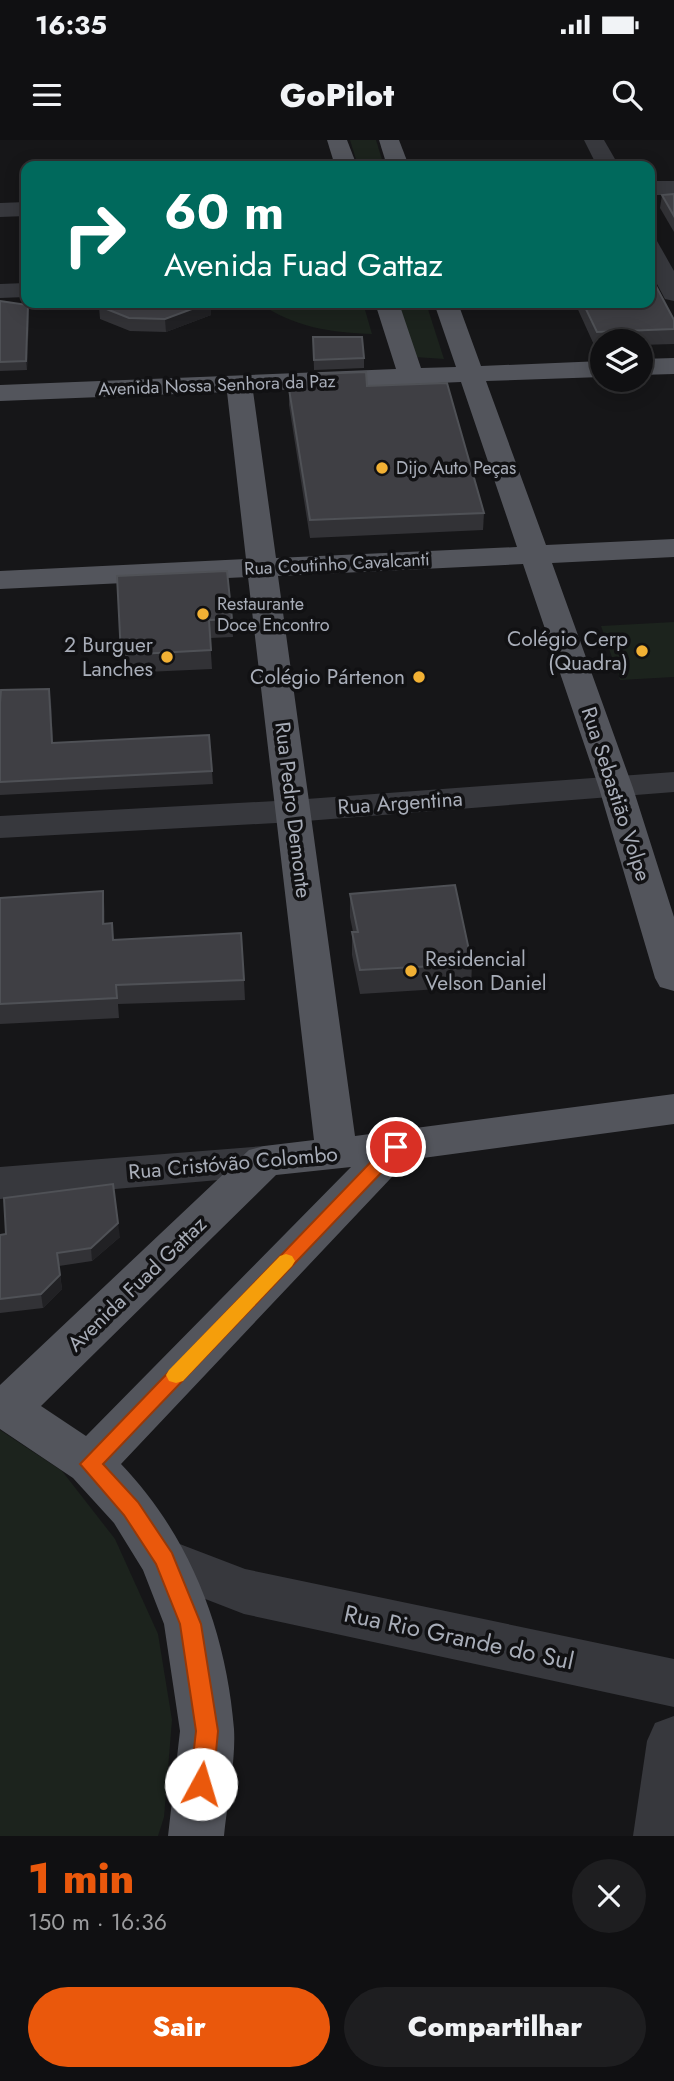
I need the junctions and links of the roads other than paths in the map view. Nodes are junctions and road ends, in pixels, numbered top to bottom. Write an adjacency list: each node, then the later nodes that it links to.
1 (337, 140): 4 (main road)
2 (389, 140): 5 (main road)
3 (594, 140): 6 (street)
4 (344, 161)
5 (396, 161)
6 (605, 161)
7 (655, 188): 8 (street)
8 (674, 188)
9 (21, 209): 10 (street)
10 (0, 210)
11 (655, 258): 14 (street)
12 (21, 290): 13 (street)
13 (0, 291)
14 (674, 294)
15 (389, 308): 21 (main road)
16 (448, 308): 20 (main road, Rua Sebastião Volpe)
17 (674, 366): 18 (main road)
18 (653, 367)
19 (590, 369): 20 (main road, Avenida Nossa Senhora da Paz)
20 (471, 374): 21 (main road, Avenida Nossa Senhora da Paz); 25 (main road, Rua Sebastião Volpe)
21 (411, 377): 22 (main road, Avenida Nossa Senhora da Paz)
22 (239, 384): 23 (main road, Avenida Nossa Senhora da Paz); 26 (main road, Rua Pedro Demonte)
23 (0, 393)
24 (674, 548): 25 (main road, Rua Coutinho Cavalcanti)
25 (534, 554): 26 (main road, Rua Coutinho Cavalcanti); 29 (main road, Rua Sebastião Volpe)
26 (262, 567): 27 (main road, Rua Coutinho Cavalcanti); 30 (main road, Rua Pedro Demonte)
27 (0, 580)
28 (674, 782): 29 (street, Rua Argentina)
29 (616, 788): 30 (street, Rua Argentina); 32 (main road, Rua Sebastião Volpe)
30 (293, 811): 31 (street, Rua Argentina); 35 (main road, Rua Pedro Demonte)
31 (0, 827)
32 (674, 978)
33 (674, 1109): 34 (main road, Rua Cristóvão Colombo)
34 (396, 1147): 35 (main road, Rua Cristóvão Colombo); 39 (main road)
35 (335, 1153): 36 (main road, Rua Cristóvão Colombo)
36 (264, 1161): 37 (street, Rua Cristóvão Colombo); 38 (main road, Avenida Fuad Gattaz)
37 (0, 1184)
38 (4, 1405): 39 (main road)
39 (90, 1464): 40 (main road)
40 (164, 1560): 41 (street, Rua Rio Grande do Sul); 42 (main road)
41 (244, 1591): 42 (street); 43 (street, Rua Rio Grande do Sul)
42 (191, 1624): 45 (main road)
43 (674, 1684)
44 (674, 1741): 46 (street)
45 (196, 1836)
46 (660, 1836)

